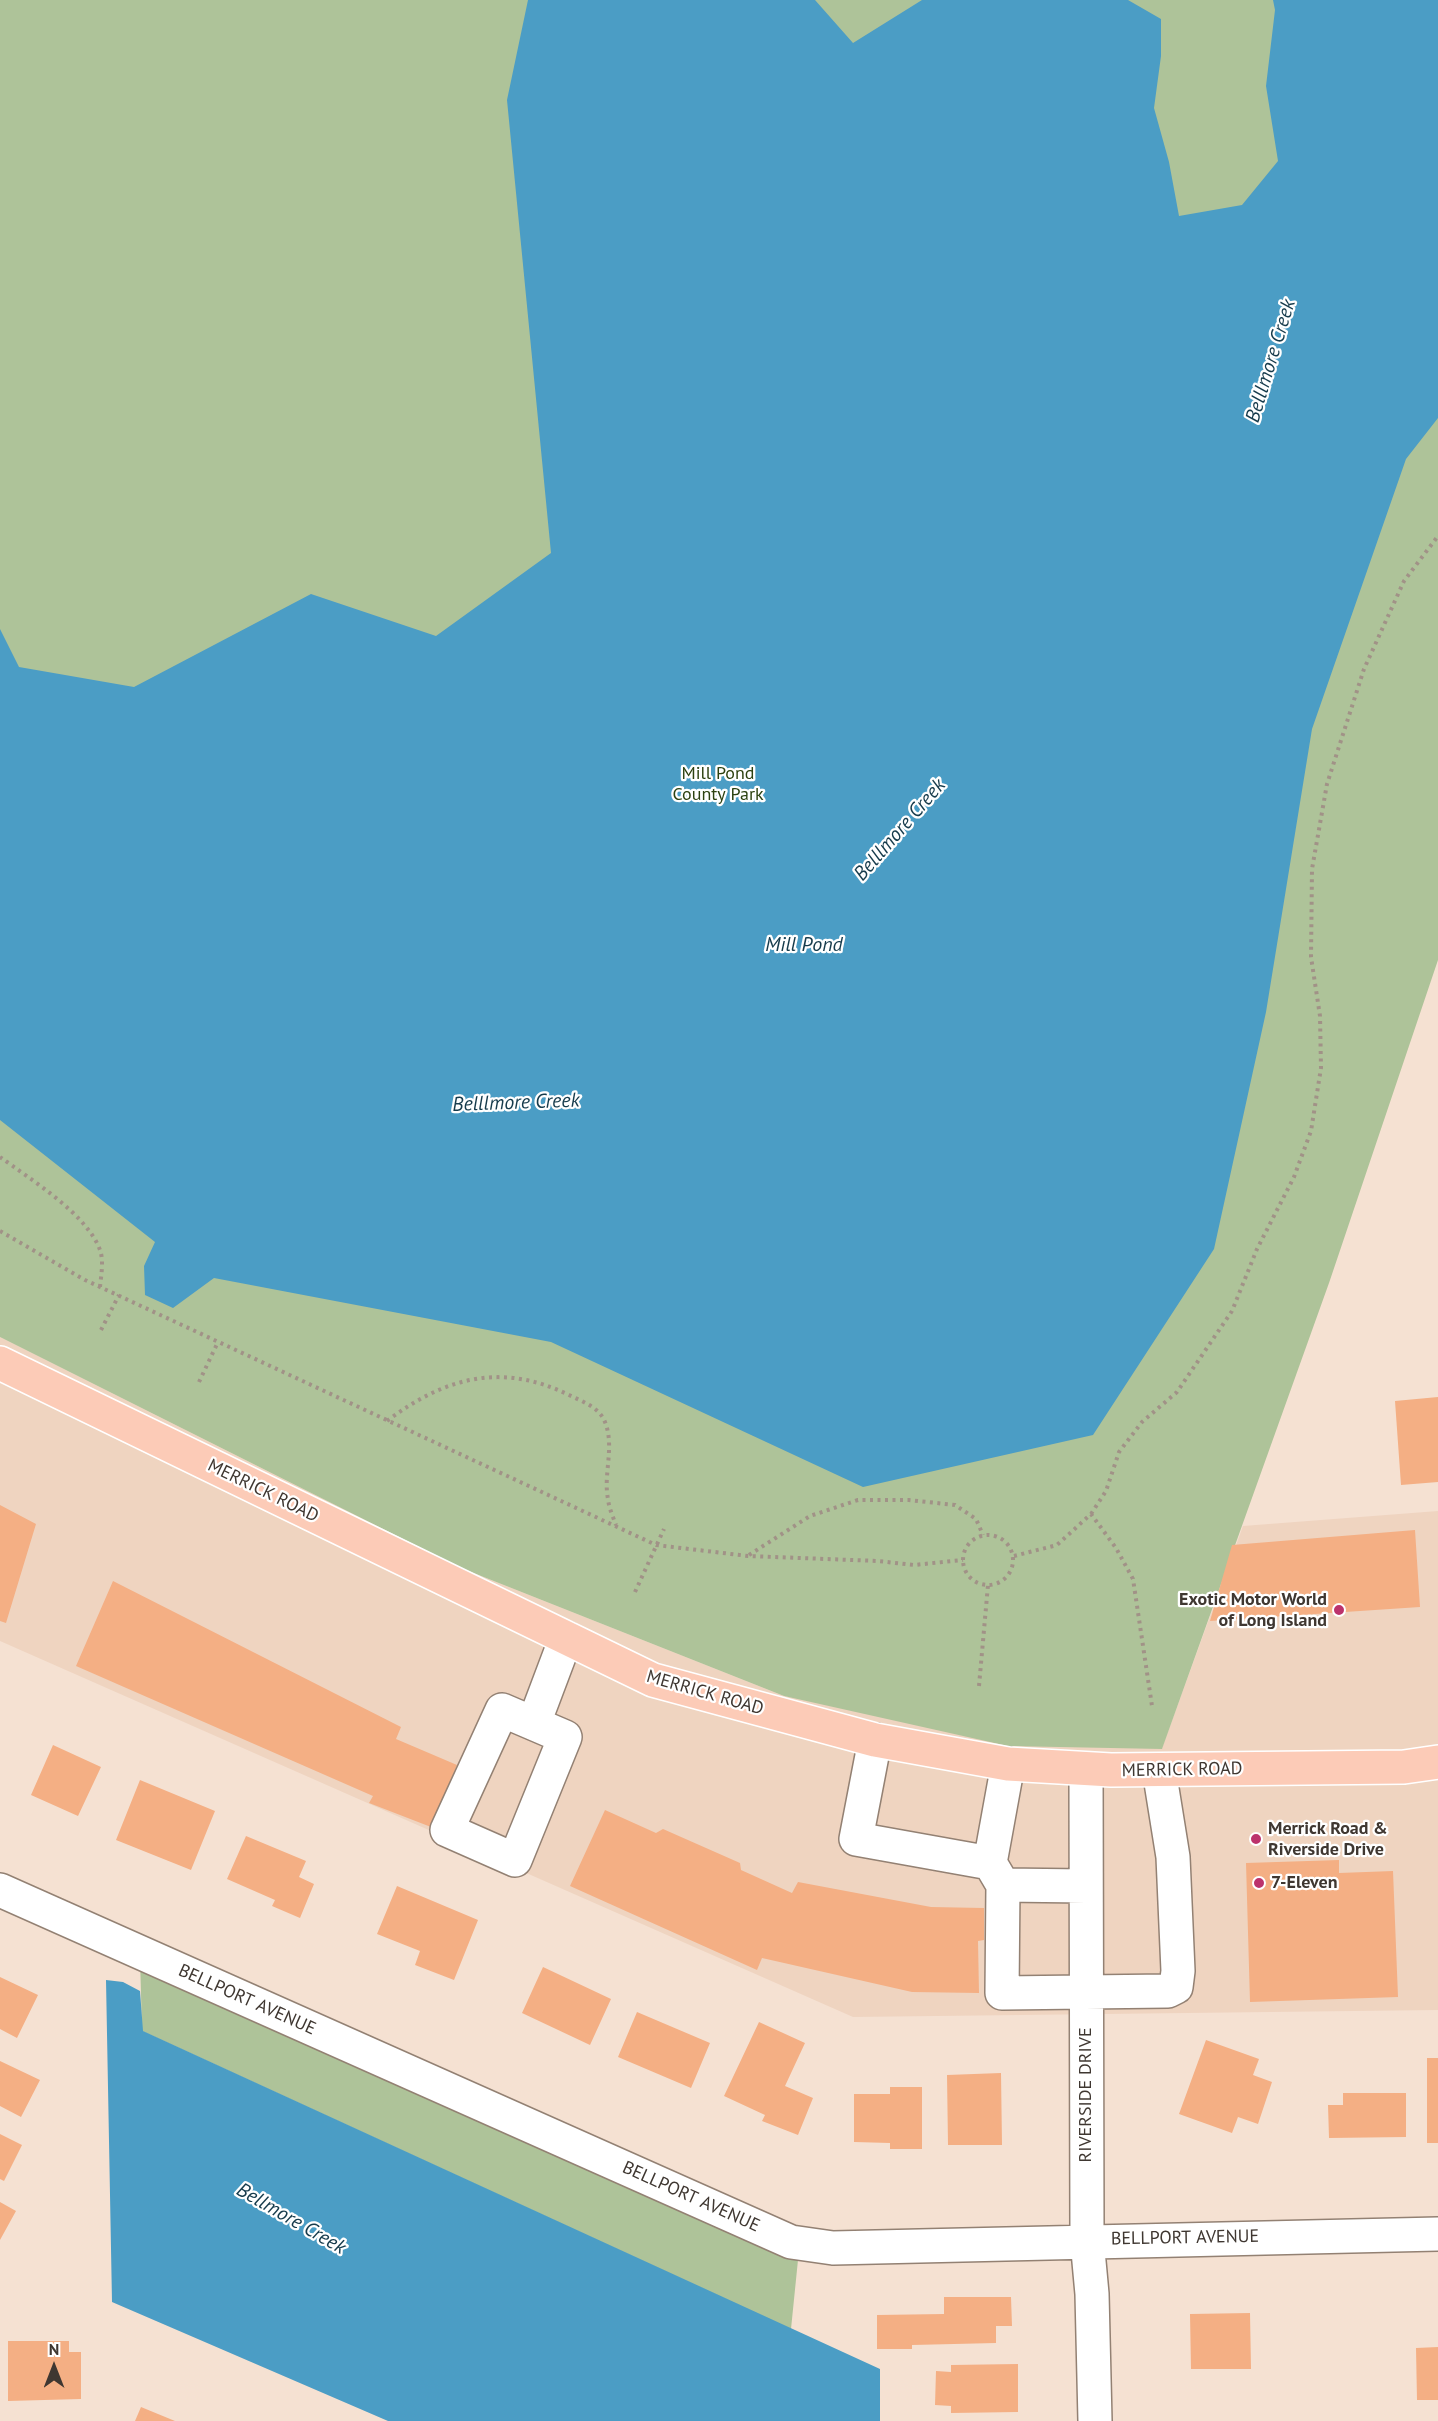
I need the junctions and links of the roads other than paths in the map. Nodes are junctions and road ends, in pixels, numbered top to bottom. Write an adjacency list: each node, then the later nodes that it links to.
1 (0, 1363): 2 (main road, MERRICK ROAD)
2 (566, 1638): 3 (street); 4 (main road, MERRICK ROAD)
3 (534, 1723): 3 (street)
4 (875, 1740): 6 (main road, MERRICK ROAD); 9 (street)
5 (1438, 1762): 8 (main road, MERRICK ROAD)
6 (1008, 1764): 7 (main road, MERRICK ROAD); 9 (street)
7 (1086, 1769): 8 (main road, MERRICK ROAD); 10 (street, RIVERSIDE DRIVE)
8 (1159, 1770): 12 (street)
9 (997, 1874): 10 (street); 12 (street)
10 (1086, 1886): 12 (street, RIVERSIDE DRIVE)
11 (0, 1890): 14 (street, BELLPORT AVENUE)
12 (1086, 1994): 14 (street, RIVERSIDE DRIVE)
13 (1438, 2234): 14 (street, BELLPORT AVENUE)
14 (1087, 2240): 15 (street, RIVERSIDE DRIVE)
15 (1095, 2421)

